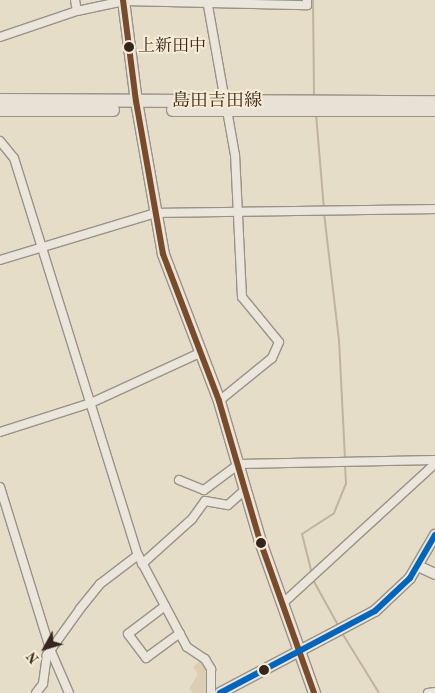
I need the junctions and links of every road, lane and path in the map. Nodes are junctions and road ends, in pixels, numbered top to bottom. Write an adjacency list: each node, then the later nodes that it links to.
1 (75, 0): 5 (street)
2 (123, 0): 4 (street); 5 (street); 9 (main road)
3 (307, 0): 4 (street)
4 (207, 1): 10 (street)
5 (77, 11): 6 (street)
6 (0, 37)
7 (0, 100): 9 (main road, 島田吉田線)
8 (435, 102): 10 (main road, 島田吉田線)
9 (137, 106): 10 (main road, 島田吉田線); 11 (main road, 島田吉田線); 16 (main road)
10 (226, 106): 12 (main road, 島田吉田線); 15 (street)
11 (0, 110)
12 (435, 110)
13 (0, 141): 17 (street)
14 (435, 209): 15 (street)
15 (238, 212): 16 (street); 20 (street)
16 (156, 213): 17 (street); 19 (main road)
17 (41, 247): 18 (street); 21 (street)
18 (0, 260)
19 (202, 352): 20 (main road); 21 (street)
20 (219, 401): 24 (main road)
21 (90, 403): 22 (street); 31 (street)
22 (0, 432)
23 (435, 460): 24 (street)
24 (239, 464): 26 (street); 28 (main road)
25 (435, 464): 35 (street)
26 (179, 480)
27 (0, 487): 29 (street)
28 (246, 488): 32 (street); 35 (main road)
29 (3, 509): 38 (street)
30 (435, 534): 33 (street)
31 (138, 555): 32 (street); 38 (street)
32 (142, 564): 36 (street)
33 (418, 566): 34 (street); 39 (street)
34 (435, 574)
35 (282, 604): 39 (main road)
36 (165, 606): 37 (street); 37 (street)
37 (180, 633): 43 (street)
38 (50, 649): 41 (street); 42 (street)
39 (299, 652): 44 (street); 45 (main road)
40 (435, 692): 46 (street)
41 (36, 693)
42 (69, 693)
43 (211, 693)
44 (220, 693)
45 (314, 693)
46 (428, 693)

